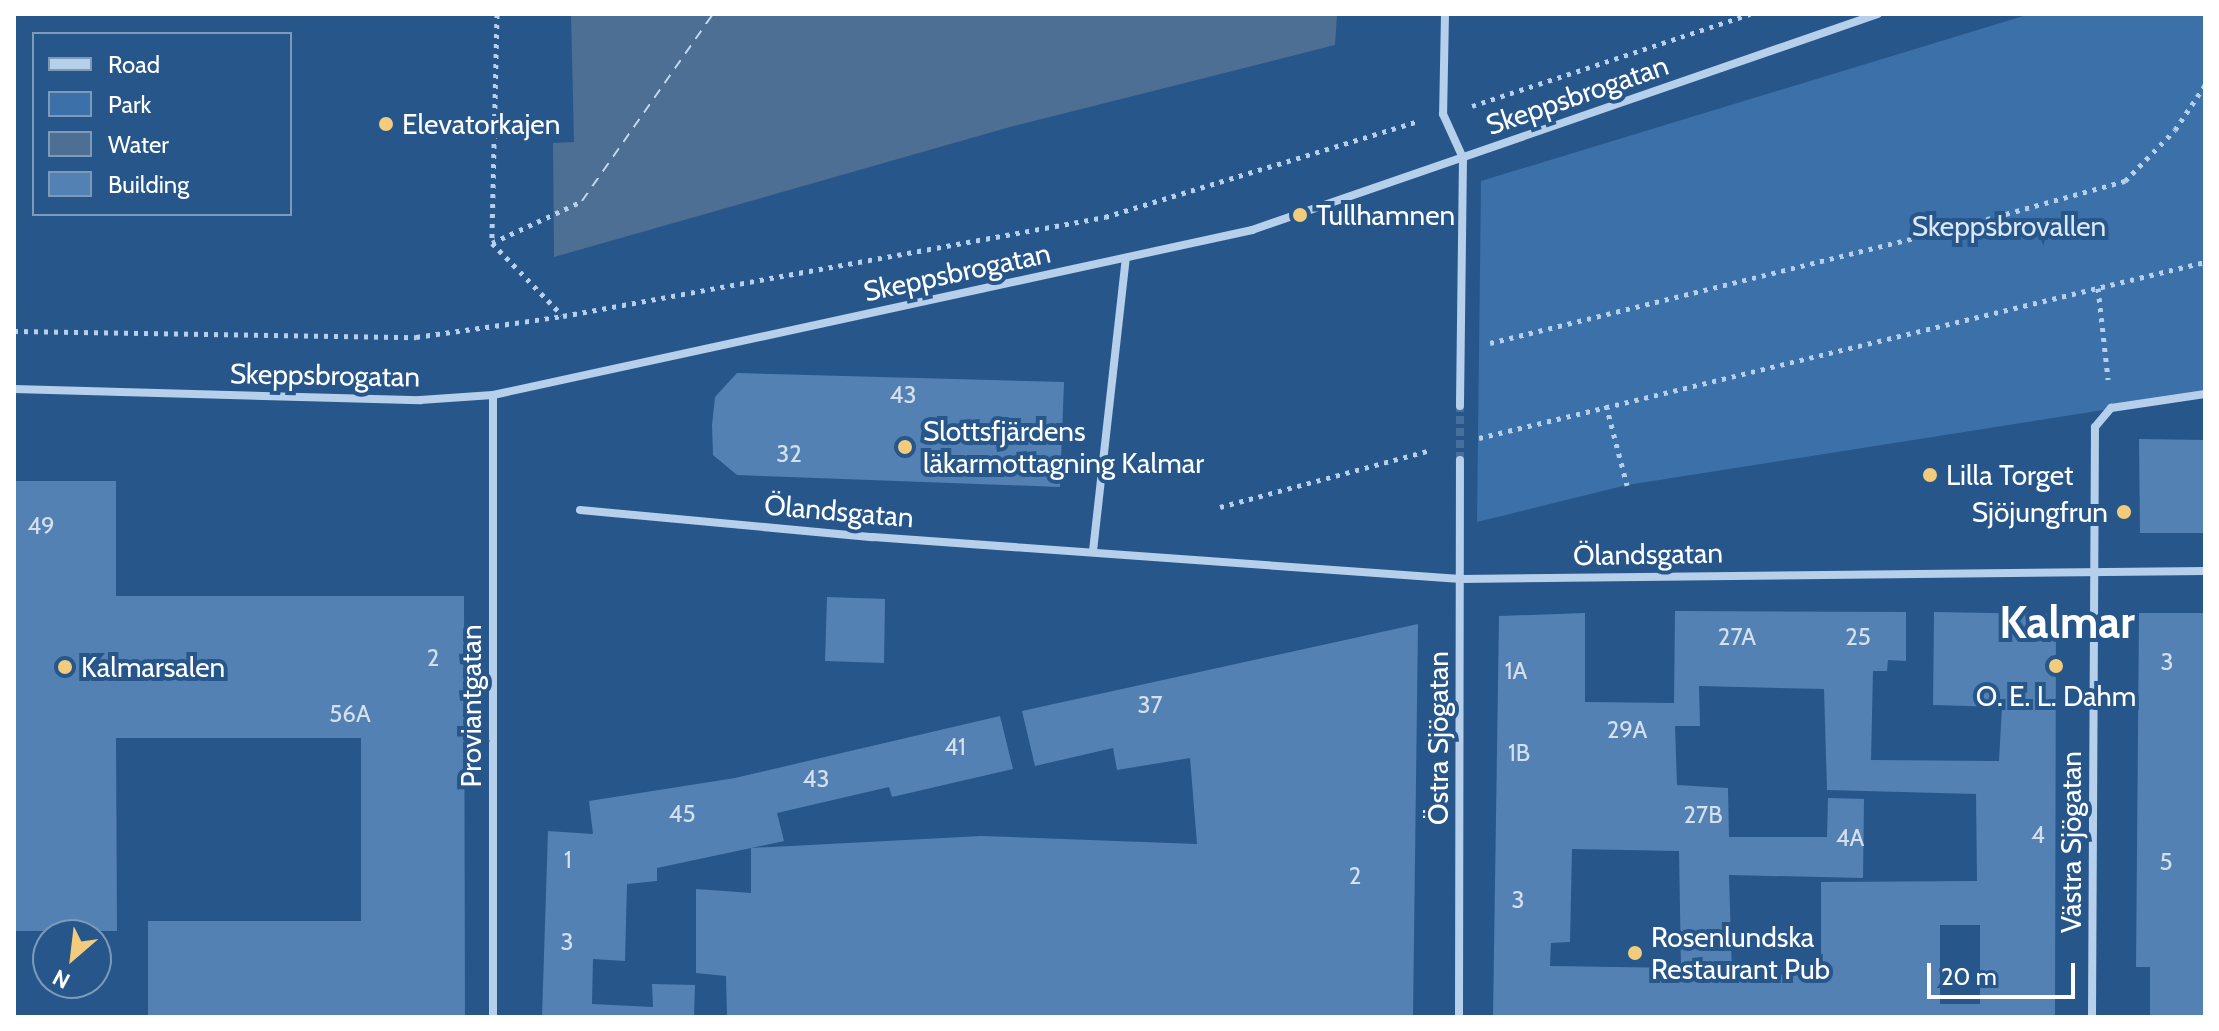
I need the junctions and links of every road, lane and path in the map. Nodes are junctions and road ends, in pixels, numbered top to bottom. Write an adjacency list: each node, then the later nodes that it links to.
1 (497, 14): 9 (path)
2 (1445, 14): 6 (street)
3 (1750, 14): 6 (path)
4 (1878, 14): 7 (street, Skeppsbrogatan)
5 (2205, 85): 15 (path)
6 (1443, 114): 7 (street); 13 (path)
7 (1463, 158): 10 (street, Skeppsbrogatan); 15 (street)
8 (582, 201): 9 (path)
9 (492, 243): 13 (path)
10 (1126, 258): 18 (street, Skeppsbrogatan); 28 (street)
11 (2205, 262): 12 (path)
12 (2098, 288): 19 (path); 21 (path)
13 (563, 316): 14 (path)
14 (14, 331)
15 (1462, 350): 20 (street)
16 (14, 389): 18 (street, Skeppsbrogatan)
17 (2205, 394): 21 (street)
18 (493, 395): 32 (street, Proviantgatan)
19 (1606, 405): 22 (path); 25 (path)
20 (1460, 406)
21 (2111, 408): 29 (street, Västra Sjögatan)
22 (1470, 440)
23 (1440, 448): 26 (path)
24 (1460, 460): 31 (street, Östra Sjögatan)
25 (1627, 485)
26 (1220, 507)
27 (580, 510): 28 (street, Ölandsgatan)
28 (1093, 551): 31 (street, Ölandsgatan)
29 (2095, 569): 30 (street, Ölandsgatan); 31 (street, Ölandsgatan); 34 (street, Västra Sjögatan)
30 (2205, 571)
31 (1460, 579): 33 (street, Östra Sjögatan)
32 (493, 1017)
33 (1459, 1017)
34 (2092, 1017)

